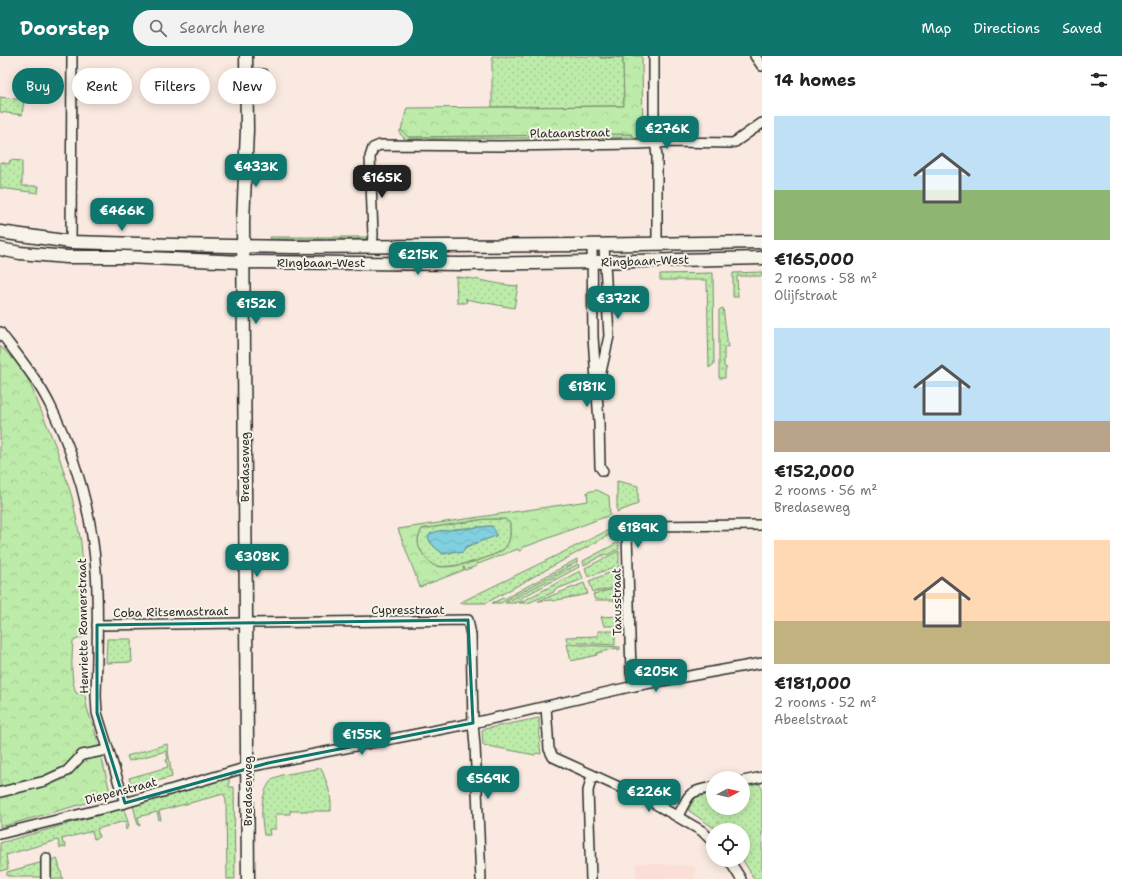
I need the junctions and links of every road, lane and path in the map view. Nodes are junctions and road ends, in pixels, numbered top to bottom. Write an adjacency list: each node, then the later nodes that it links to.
1 (72, 56): 11 (street)
2 (246, 56): 6 (main road, Bredaseweg)
3 (654, 56): 9 (street)
4 (756, 56): 5 (street)
5 (762, 66)
6 (247, 68)
7 (246, 104): 16 (main road, Bredaseweg)
8 (762, 123): 9 (street, Plataanstraat)
9 (656, 143): 13 (street); 17 (street, Plataanstraat)
10 (0, 232): 11 (main road, Ringbaan-West)
11 (71, 242): 16 (main road, Ringbaan-West)
12 (762, 242): 13 (main road, Ringbaan-West)
13 (657, 244): 15 (main road, Ringbaan-West)
14 (592, 245): 15 (main road, Ringbaan-West); 17 (main road, Ringbaan-West); 21 (street)
15 (604, 245): 22 (street)
16 (243, 246): 17 (main road, Ringbaan-West); 20 (main road, Bredaseweg)
17 (372, 246)
18 (0, 249): 20 (main road, Ringbaan-West)
19 (762, 258): 22 (main road, Ringbaan-West)
20 (243, 262): 21 (main road, Ringbaan-West); 27 (main road, Bredaseweg)
21 (592, 262): 22 (main road, Ringbaan-West); 24 (street)
22 (605, 262): 24 (street)
23 (0, 332): 28 (street, Henriette Ronnerstraat)
24 (597, 392): 25 (street)
25 (603, 471)
26 (762, 525): 30 (street, Taxusstraat)
27 (246, 622): 28 (street, Coba Ritsemastraat); 32 (street, Cypresstraat); 34 (main road, Bredaseweg)
28 (97, 625): 33 (street, Henriette Ronnerstraat)
29 (762, 663): 30 (street, Diepenstraat)
30 (634, 686): 31 (street, Diepenstraat)
31 (546, 707): 32 (street, Diepenstraat); 35 (street)
32 (473, 723): 34 (street, Diepenstraat); 48 (street)
33 (108, 750): 39 (street); 40 (street, Henriette Ronnerstraat)
34 (248, 767): 40 (street, Diepenstraat); 47 (main road, Bredaseweg)
35 (592, 775): 41 (street); 49 (street)
36 (762, 777): 37 (street)
37 (750, 780)
38 (706, 789): 41 (street)
39 (1, 792)
40 (125, 803): 42 (street, Diepenstraat)
41 (678, 816): 43 (street)
42 (0, 834)
43 (706, 835)
44 (46, 858): 46 (street)
45 (733, 867): 50 (street)
46 (46, 879)
47 (248, 879)
48 (481, 879)
49 (591, 879)
50 (741, 879)

